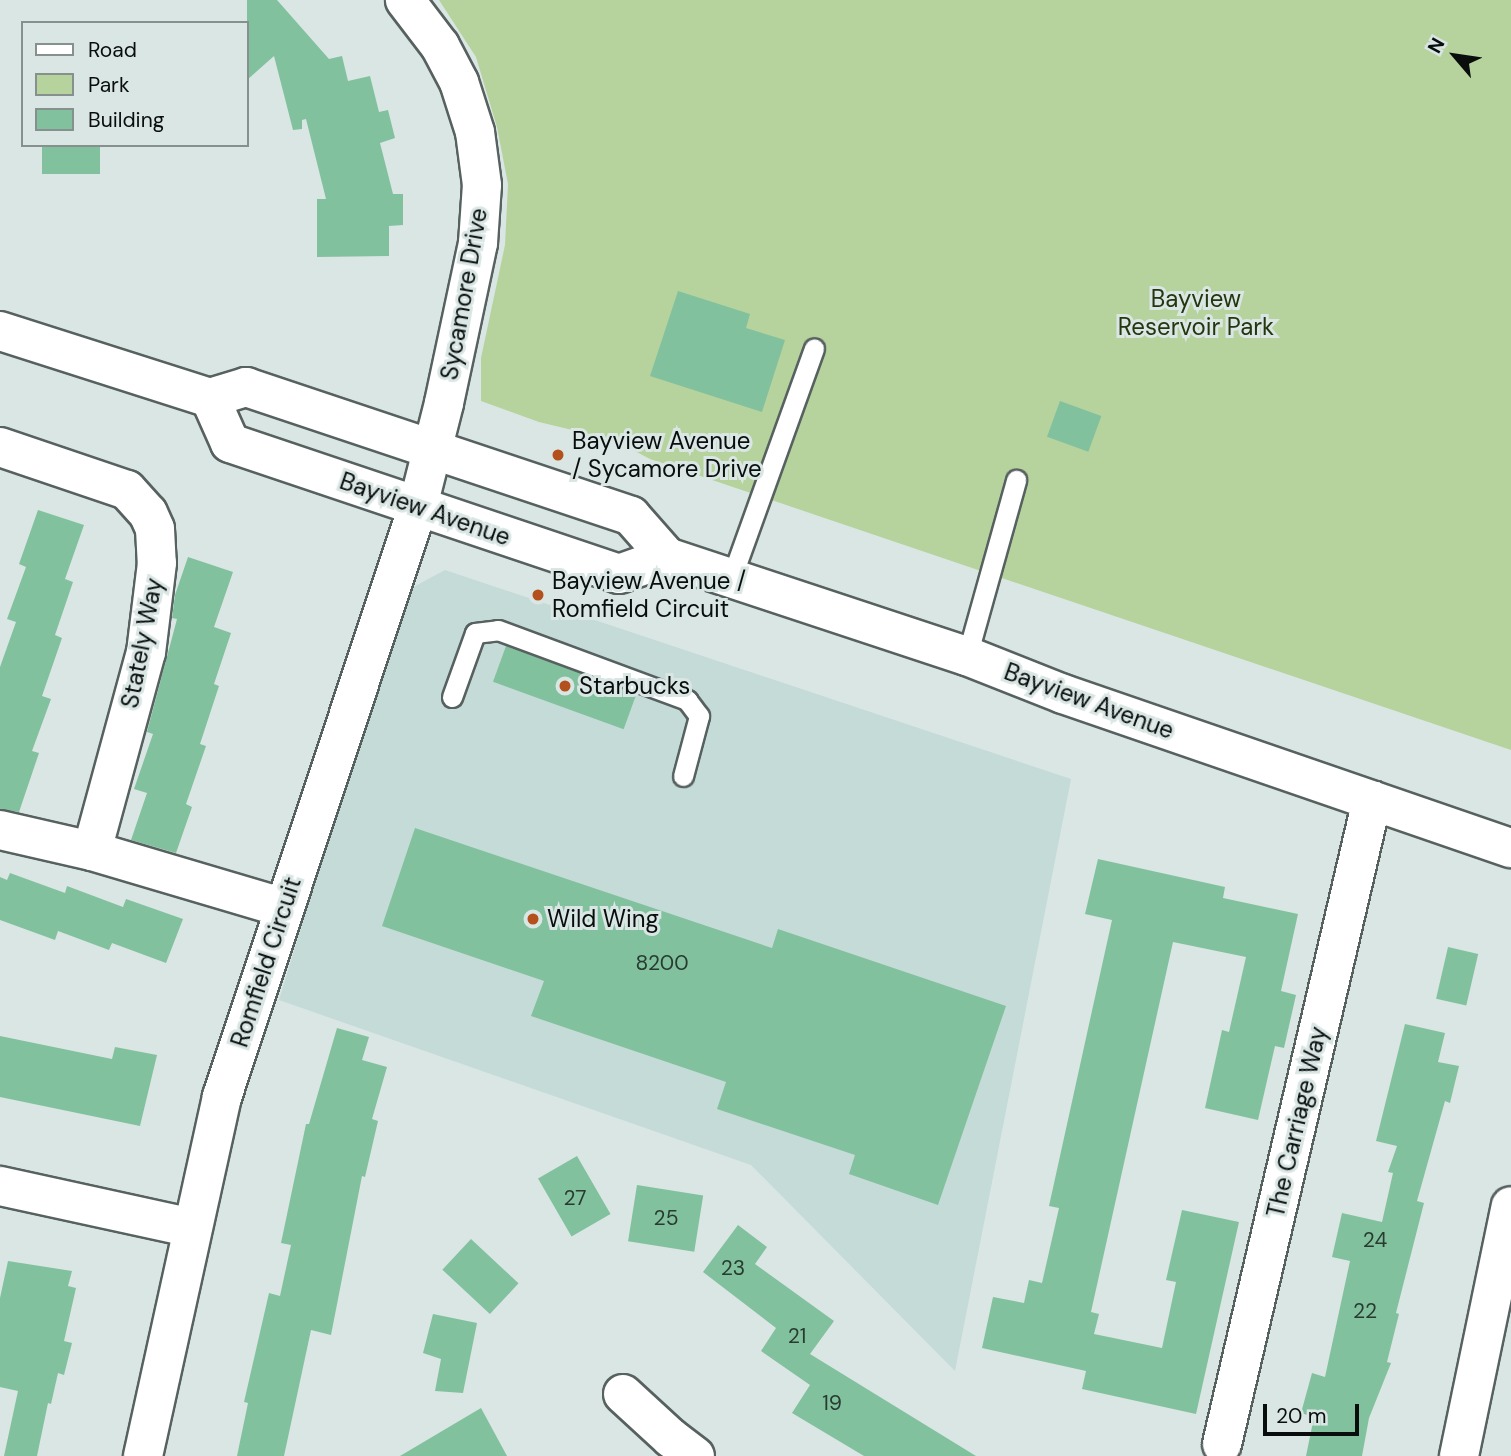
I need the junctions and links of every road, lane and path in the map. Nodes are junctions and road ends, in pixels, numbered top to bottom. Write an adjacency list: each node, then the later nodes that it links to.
1 (405, 0): 6 (street, Sycamore Drive)
2 (0, 331): 4 (street)
3 (814, 348): 9 (lane)
4 (209, 398): 6 (street, Bayview Avenue); 6 (street, Bayview Avenue)
5 (0, 447): 16 (street, Stately Way)
6 (426, 478): 8 (street, Bayview Avenue); 8 (street, Bayview Avenue); 17 (street, Romfield Circuit)
7 (1016, 480): 10 (lane)
8 (667, 557): 9 (street, Bayview Avenue)
9 (731, 579): 10 (street, Bayview Avenue)
10 (967, 656): 13 (street, Bayview Avenue)
11 (452, 696): 12 (lane)
12 (683, 776)
13 (1372, 800): 15 (street, Bayview Avenue); 23 (street, The Carriage Way)
14 (0, 830): 16 (street)
15 (1511, 848)
16 (92, 851): 17 (street)
17 (284, 908): 20 (street, Romfield Circuit)
18 (0, 1186): 20 (street)
19 (1511, 1206): 21 (street)
20 (192, 1228): 24 (street, Romfield Circuit)
21 (1502, 1289): 26 (street)
22 (623, 1394): 25 (street)
23 (1222, 1444)
24 (143, 1456)
25 (695, 1456)
26 (1459, 1456)

